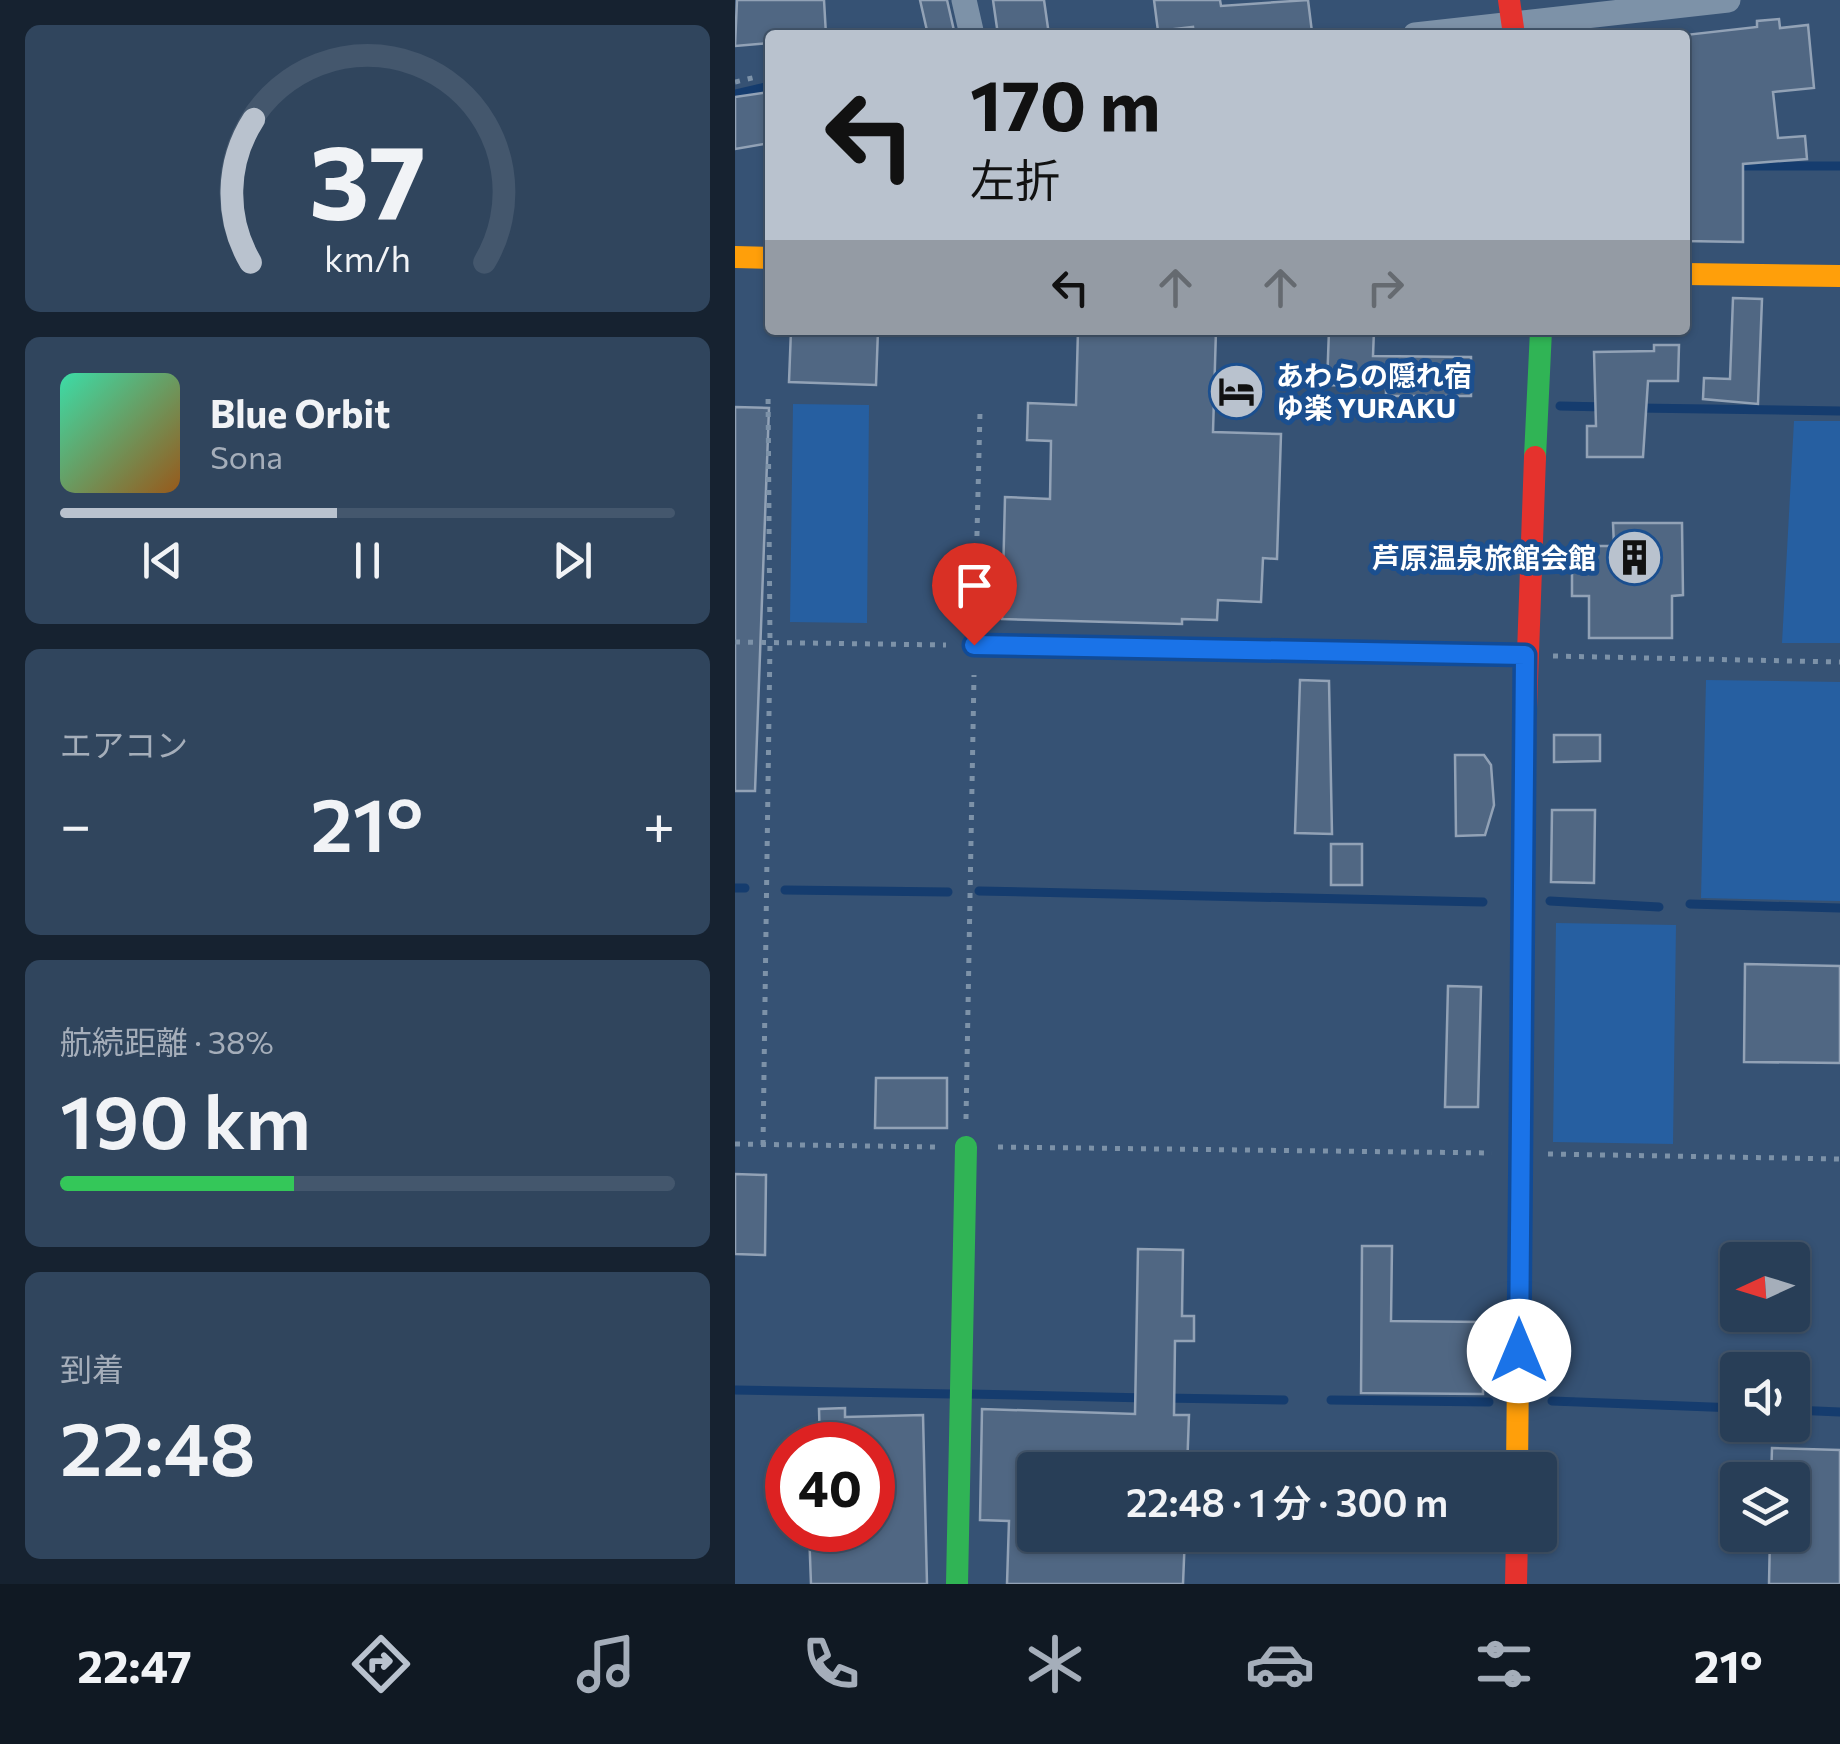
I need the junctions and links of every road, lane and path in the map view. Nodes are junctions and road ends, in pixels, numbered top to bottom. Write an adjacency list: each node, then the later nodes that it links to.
1 (964, 0): 4 (street)
2 (1728, 0): 3 (street)
3 (1512, 19): 5 (street)
4 (971, 30)
5 (1445, 30)
6 (756, 77): 7 (path)
7 (735, 82)
8 (735, 257): 9 (street)
9 (765, 258)
10 (1690, 274): 11 (street)
11 (1840, 276)
12 (1541, 335): 18 (street)
13 (768, 391): 16 (path)
14 (980, 412): 17 (path)
15 (735, 642): 16 (path)
16 (770, 642): 17 (path); 21 (path)
17 (974, 645): 18 (street); 22 (path)
18 (1525, 655): 19 (path); 23 (street)
19 (1840, 662)
20 (735, 1144): 21 (path)
21 (763, 1144): 22 (path)
22 (965, 1147): 23 (path); 27 (street)
23 (1520, 1153): 24 (path); 25 (street)
24 (1840, 1159)
25 (1517, 1452)
26 (1517, 1552): 28 (street)
27 (957, 1584)
28 (1517, 1584)

